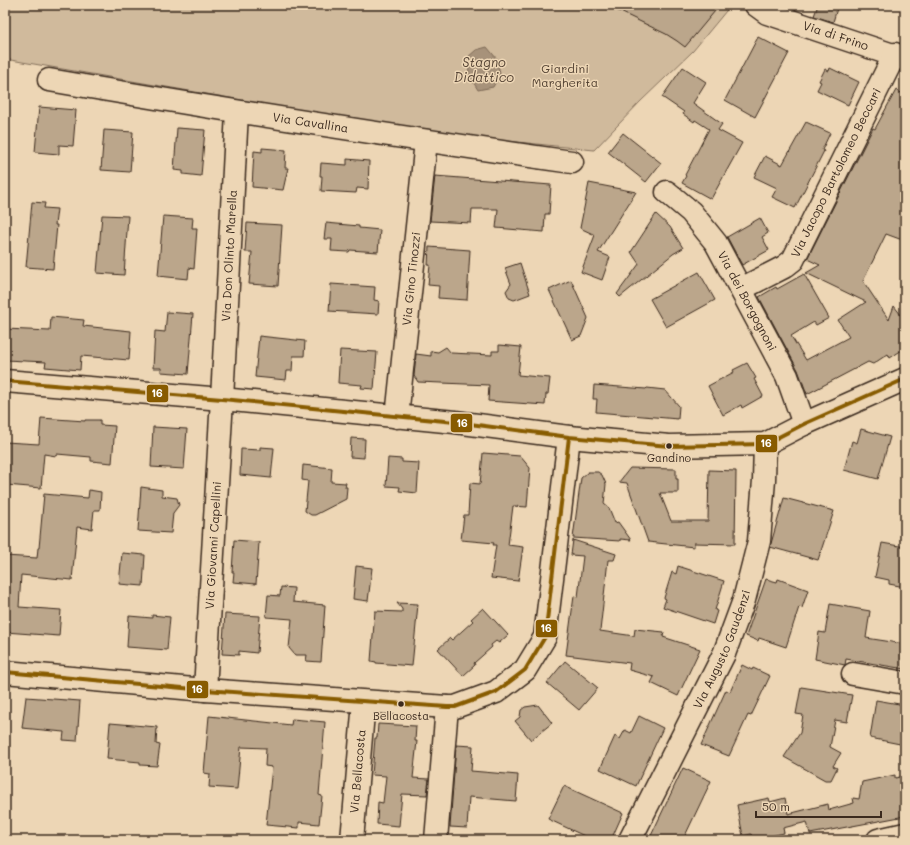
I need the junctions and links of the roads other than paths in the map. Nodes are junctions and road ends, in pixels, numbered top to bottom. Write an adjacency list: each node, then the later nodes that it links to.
1 (761, 9): 2 (street, Via di Frino)
2 (900, 57): 8 (street, Via Jacopo Bartolomeo Beccari)
3 (49, 80): 4 (street, Via Cavallina)
4 (237, 112): 5 (street, Via Cavallina); 11 (street, Via Don Olinto Marella)
5 (426, 141): 6 (street, Via Cavallina); 12 (street, Via Gino Tinozzi)
6 (572, 162)
7 (667, 192): 8 (street, Via dei Borgognoni)
8 (741, 289): 13 (street, Via dei Borgognoni)
9 (905, 379): 13 (street)
10 (5, 381): 11 (street)
11 (222, 399): 12 (street); 19 (street, Via Giovanni Capellini)
12 (397, 417): 14 (street)
13 (804, 424): 15 (street)
14 (569, 437): 15 (street); 21 (street)
15 (765, 444): 25 (street, Via Augusto Gaudenzi)
16 (5, 672): 19 (street)
17 (853, 674): 18 (street)
18 (905, 683)
19 (205, 690): 20 (street)
20 (364, 702): 21 (street); 23 (street, Via Bellacosta)
21 (447, 708): 24 (street)
22 (905, 834): 26 (street)
23 (352, 840)
24 (436, 840)
25 (630, 840)
26 (878, 840)

